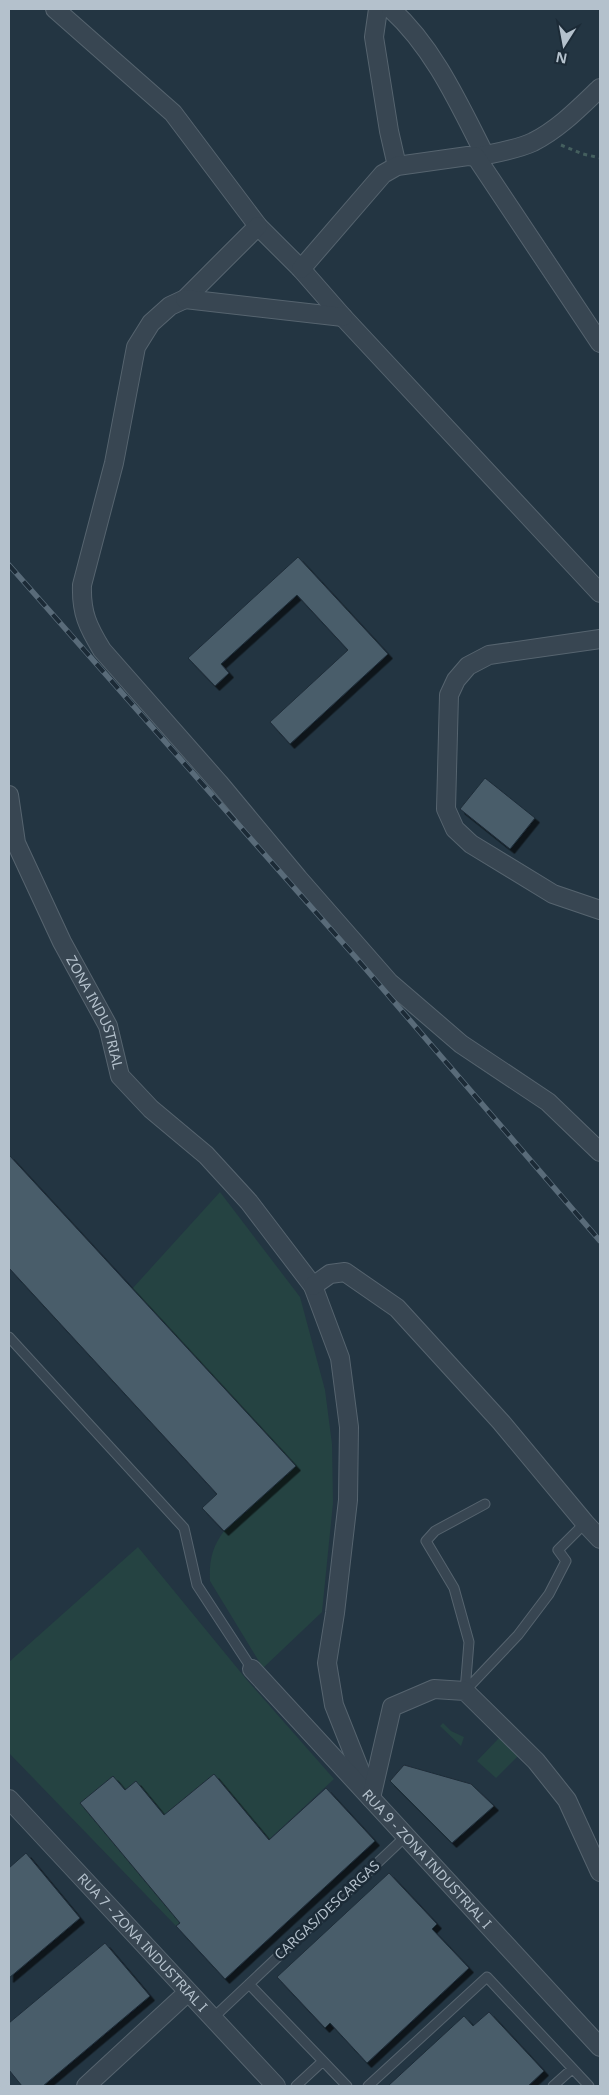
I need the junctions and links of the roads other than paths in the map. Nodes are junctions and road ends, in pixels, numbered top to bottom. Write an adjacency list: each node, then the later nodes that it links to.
1 (55, 9): 7 (street)
2 (378, 9): 6 (street)
3 (391, 9): 5 (street)
4 (600, 88): 5 (street)
5 (480, 156): 6 (street); 11 (street)
6 (397, 166): 8 (street)
7 (258, 226): 8 (street); 9 (street)
8 (300, 269): 10 (street)
9 (184, 298): 10 (street); 16 (street)
10 (343, 317): 12 (street)
11 (600, 343)
12 (600, 593)
13 (600, 639): 15 (street)
14 (9, 795): 17 (street, ZONA INDUSTRIAL)
15 (600, 910)
16 (600, 1152)
17 (313, 1286): 20 (street); 24 (street, ZONA INDUSTRIAL)
18 (9, 1337): 22 (lane)
19 (485, 1504): 23 (lane)
20 (585, 1523): 21 (street); 23 (lane)
21 (600, 1539)
22 (252, 1669): 24 (street, RUA 9 - ZONA INDUSTRIAL I)
23 (466, 1691): 24 (street); 27 (street)
24 (371, 1798): 26 (street, RUA 9 - ZONA INDUSTRIAL I)
25 (9, 1800): 29 (street, RUA 7 - ZONA INDUSTRIAL I)
26 (406, 1836): 28 (lane, CARGAS/DESCARGAS); 31 (street, RUA 9 - ZONA INDUSTRIAL I)
27 (600, 1872)
28 (249, 1984): 30 (lane, CARGAS/DESCARGAS); 32 (lane)
29 (188, 1992): 30 (street, RUA 7 - ZONA INDUSTRIAL I); 34 (street)
30 (213, 2018): 35 (street, RUA 7 - ZONA INDUSTRIAL I)
31 (600, 2047)
32 (323, 2060): 36 (lane); 37 (lane)
33 (572, 2069): 38 (lane); 39 (lane); 40 (lane)
34 (86, 2086)
35 (276, 2086)
36 (296, 2086)
37 (347, 2086)
38 (368, 2086)
39 (553, 2086)
40 (589, 2086)

